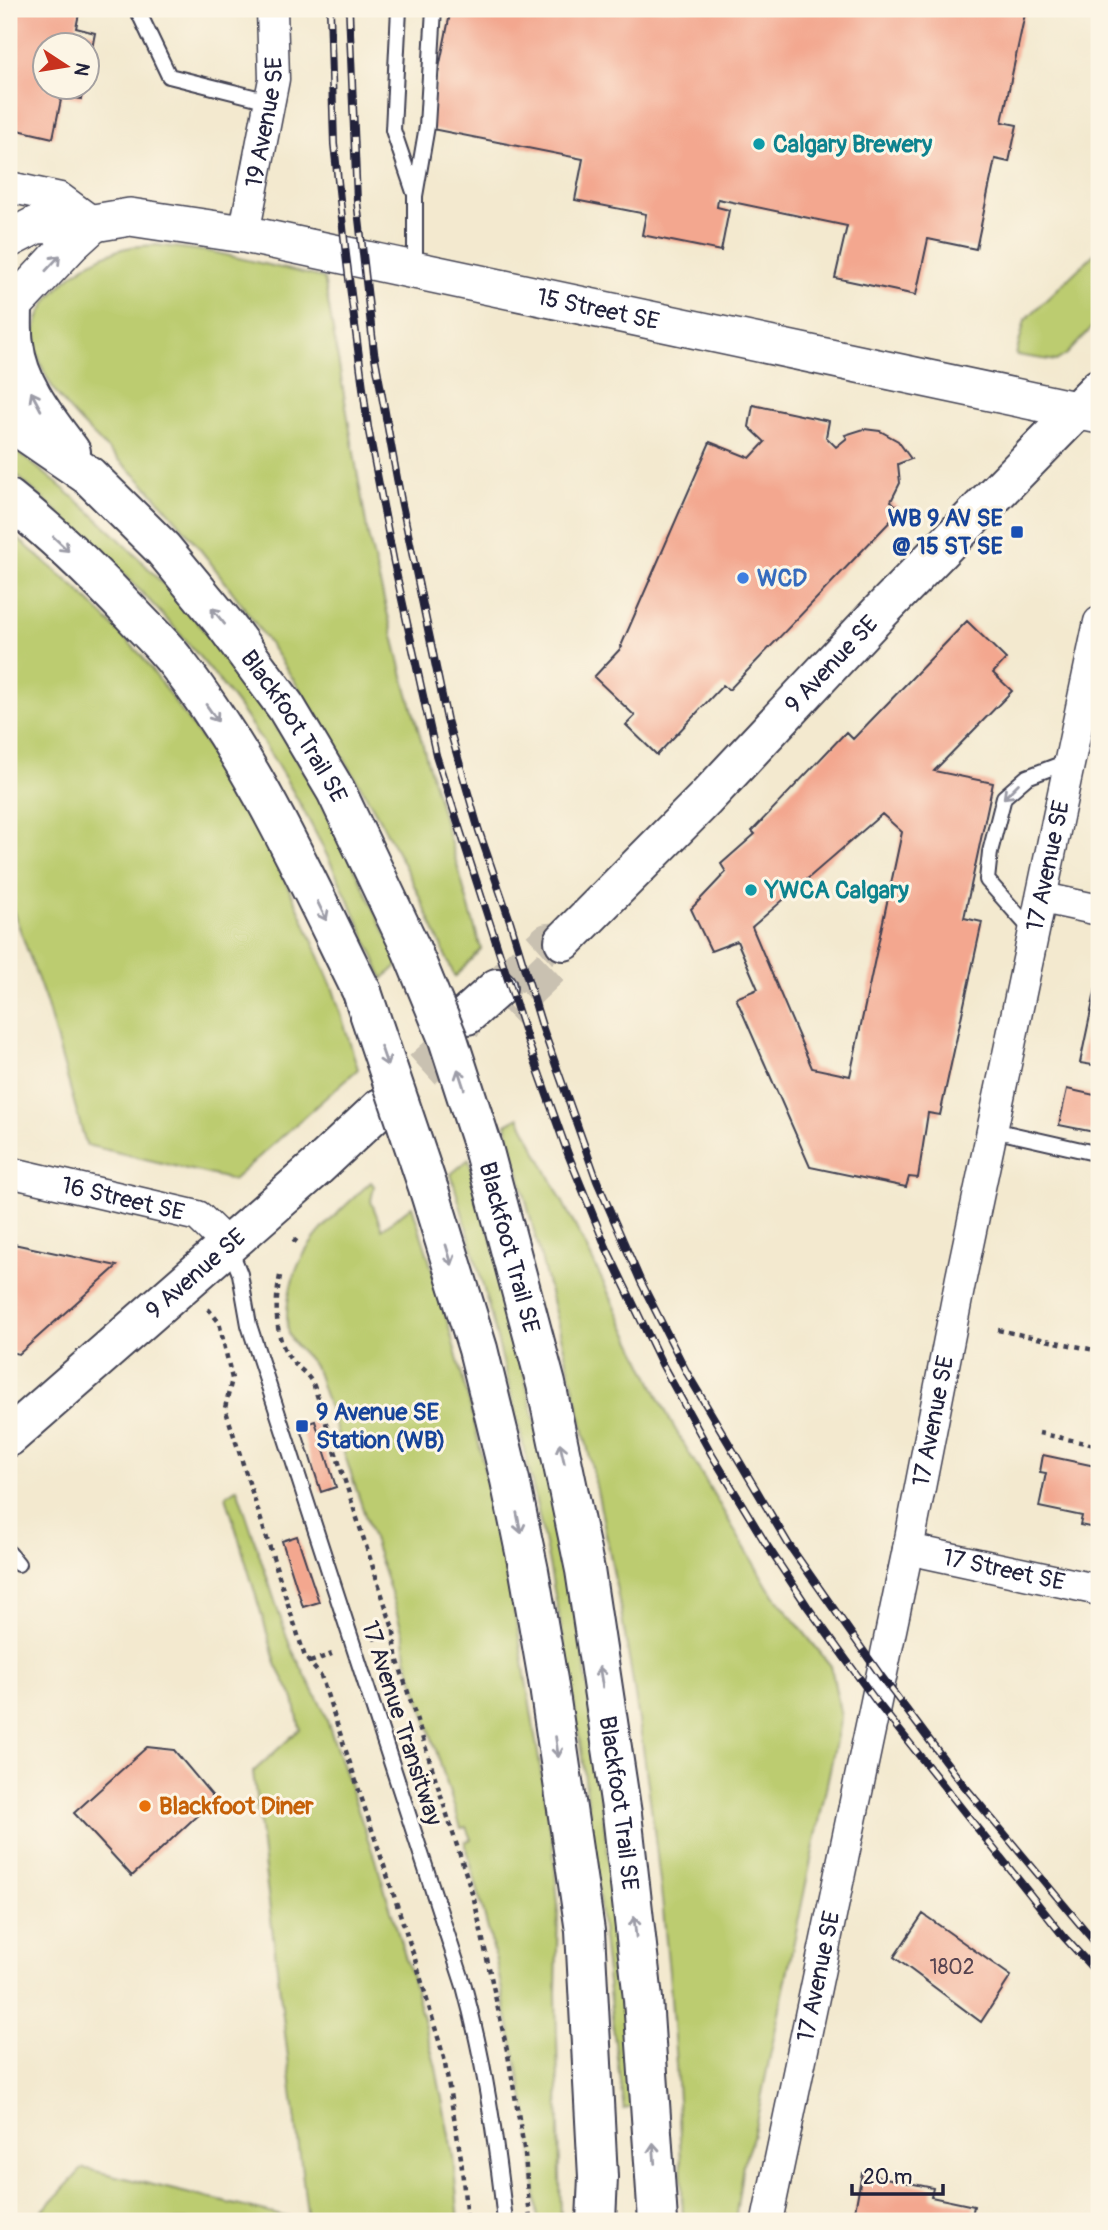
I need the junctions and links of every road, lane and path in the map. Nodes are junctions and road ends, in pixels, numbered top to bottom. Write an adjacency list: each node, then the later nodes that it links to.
1 (137, 9): 5 (lane)
2 (272, 9): 5 (street, 19 Avenue SE)
3 (399, 9): 7 (lane)
4 (434, 9): 7 (lane)
5 (270, 101): 9 (street, 19 Avenue SE)
6 (9, 187): 8 (street)
7 (415, 196): 11 (lane)
8 (94, 223): 9 (street, 15 Street SE); 10 (street, 15 Street SE); 12 (street, one-way to 8)
9 (244, 233): 11 (street, 15 Street SE)
10 (9, 239)
11 (415, 271): 13 (street, 15 Street SE)
12 (11, 307): 15 (main road, one-way to 12)
13 (1092, 404): 23 (main road, 9 Avenue SE)
14 (9, 421): 15 (main road, Blackfoot Trail SE)
15 (89, 476): 52 (main road, Blackfoot Trail SE, one-way to 15, bridge)
16 (9, 499): 46 (main road, one-way to 46, bridge)
17 (1099, 622): 18 (street, 17 Avenue SE)
18 (1095, 667): 19 (street, 17 Avenue SE)
19 (1071, 760): 20 (street, 17 Avenue SE); 22 (lane, one-way to 22)
20 (1042, 898): 21 (street); 22 (street, 17 Avenue SE)
21 (1099, 910)
22 (1035, 934): 27 (street, 17 Avenue SE)
23 (564, 941)
24 (501, 999): 25 (main road)
25 (472, 1026)
26 (380, 1108): 30 (main road, 9 Avenue SE)
27 (993, 1130): 28 (lane); 40 (street, 17 Avenue SE)
28 (1099, 1153)
29 (9, 1171): 30 (street, 16 Street SE)
30 (228, 1245): 37 (main road, 9 Avenue SE); 48 (lane, 17 Avenue Transitway)
31 (281, 1276): 32 (path)
32 (277, 1303): 33 (path); 42 (path)
33 (270, 1305)
34 (207, 1308): 45 (path)
35 (998, 1330): 36 (path)
36 (1099, 1351)
37 (15, 1423)
38 (1039, 1433): 39 (path)
39 (1099, 1446)
40 (908, 1549): 41 (street, 17 Street SE); 53 (street, 17 Avenue SE)
41 (1099, 1590)
42 (394, 1632): 43 (path); 49 (path)
43 (369, 1640)
44 (337, 1652): 45 (path)
45 (310, 1662): 47 (path)
46 (592, 2022): 50 (main road); 51 (main road)
47 (467, 2221)
48 (505, 2221)
49 (530, 2221)
50 (596, 2221)
51 (621, 2221)
52 (658, 2221)
53 (767, 2221)

